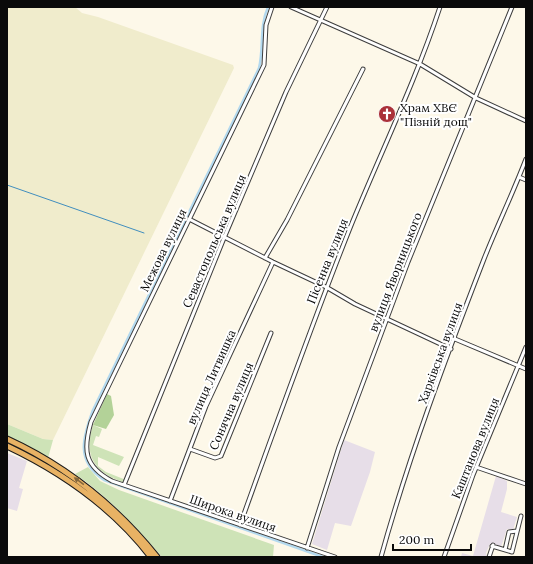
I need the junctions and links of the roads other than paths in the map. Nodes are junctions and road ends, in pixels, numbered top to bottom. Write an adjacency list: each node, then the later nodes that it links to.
1 (272, 7): 14 (street, Межова вулиця)
2 (291, 7): 6 (street)
3 (327, 7): 6 (street, Севастопольська вулиця)
4 (440, 7): 7 (street, Пісенна вулиця)
5 (512, 7): 9 (street, вулиця Яворницького)
6 (320, 21): 7 (street); 15 (street, Севастопольська вулиця)
7 (420, 64): 9 (street); 18 (street, Пісенна вулиця)
8 (362, 68): 16 (street)
9 (476, 98): 10 (street); 19 (street, вулиця Яворницького)
10 (526, 120)
11 (526, 159): 12 (street, Харківська вулиця)
12 (519, 177): 13 (street); 21 (street, Харківська вулиця)
13 (526, 180)
14 (189, 219): 15 (street); 31 (street, Межова вулиця)
15 (224, 238): 16 (street); 31 (street, Севастопольська вулиця)
16 (265, 258): 17 (street)
17 (273, 262): 18 (street); 28 (street, вулиця Литвишка)
18 (326, 287): 19 (street); 34 (street, Пісенна вулиця)
19 (388, 319): 23 (street); 36 (street, вулиця Яворницького)
20 (272, 333): 28 (street, Сонячна вулиця)
21 (455, 339): 23 (street, Харківська вулиця); 24 (street)
22 (526, 347): 24 (street, Каштанова вулиця)
23 (451, 349): 41 (street, Харківська вулиця)
24 (518, 366): 25 (street); 29 (street, Каштанова вулиця)
25 (526, 369)
26 (7, 439): 39 (highway, one-way to 26)
27 (7, 446): 38 (highway)
28 (190, 449): 32 (street, вулиця Литвишка)
29 (476, 467): 30 (street); 42 (street, Каштанова вулиця)
30 (526, 484)
31 (124, 485): 32 (street, Широка вулиця)
32 (170, 500): 34 (street, Широка вулиця)
33 (521, 516): 35 (street)
34 (240, 525): 36 (street, Широка вулиця)
35 (517, 531): 37 (street); 37 (street)
36 (307, 548): 40 (street, Широка вулиця)
37 (505, 550): 43 (street)
38 (151, 557)
39 (157, 557)
40 (335, 557)
41 (381, 557)
42 (444, 557)
43 (489, 557)

